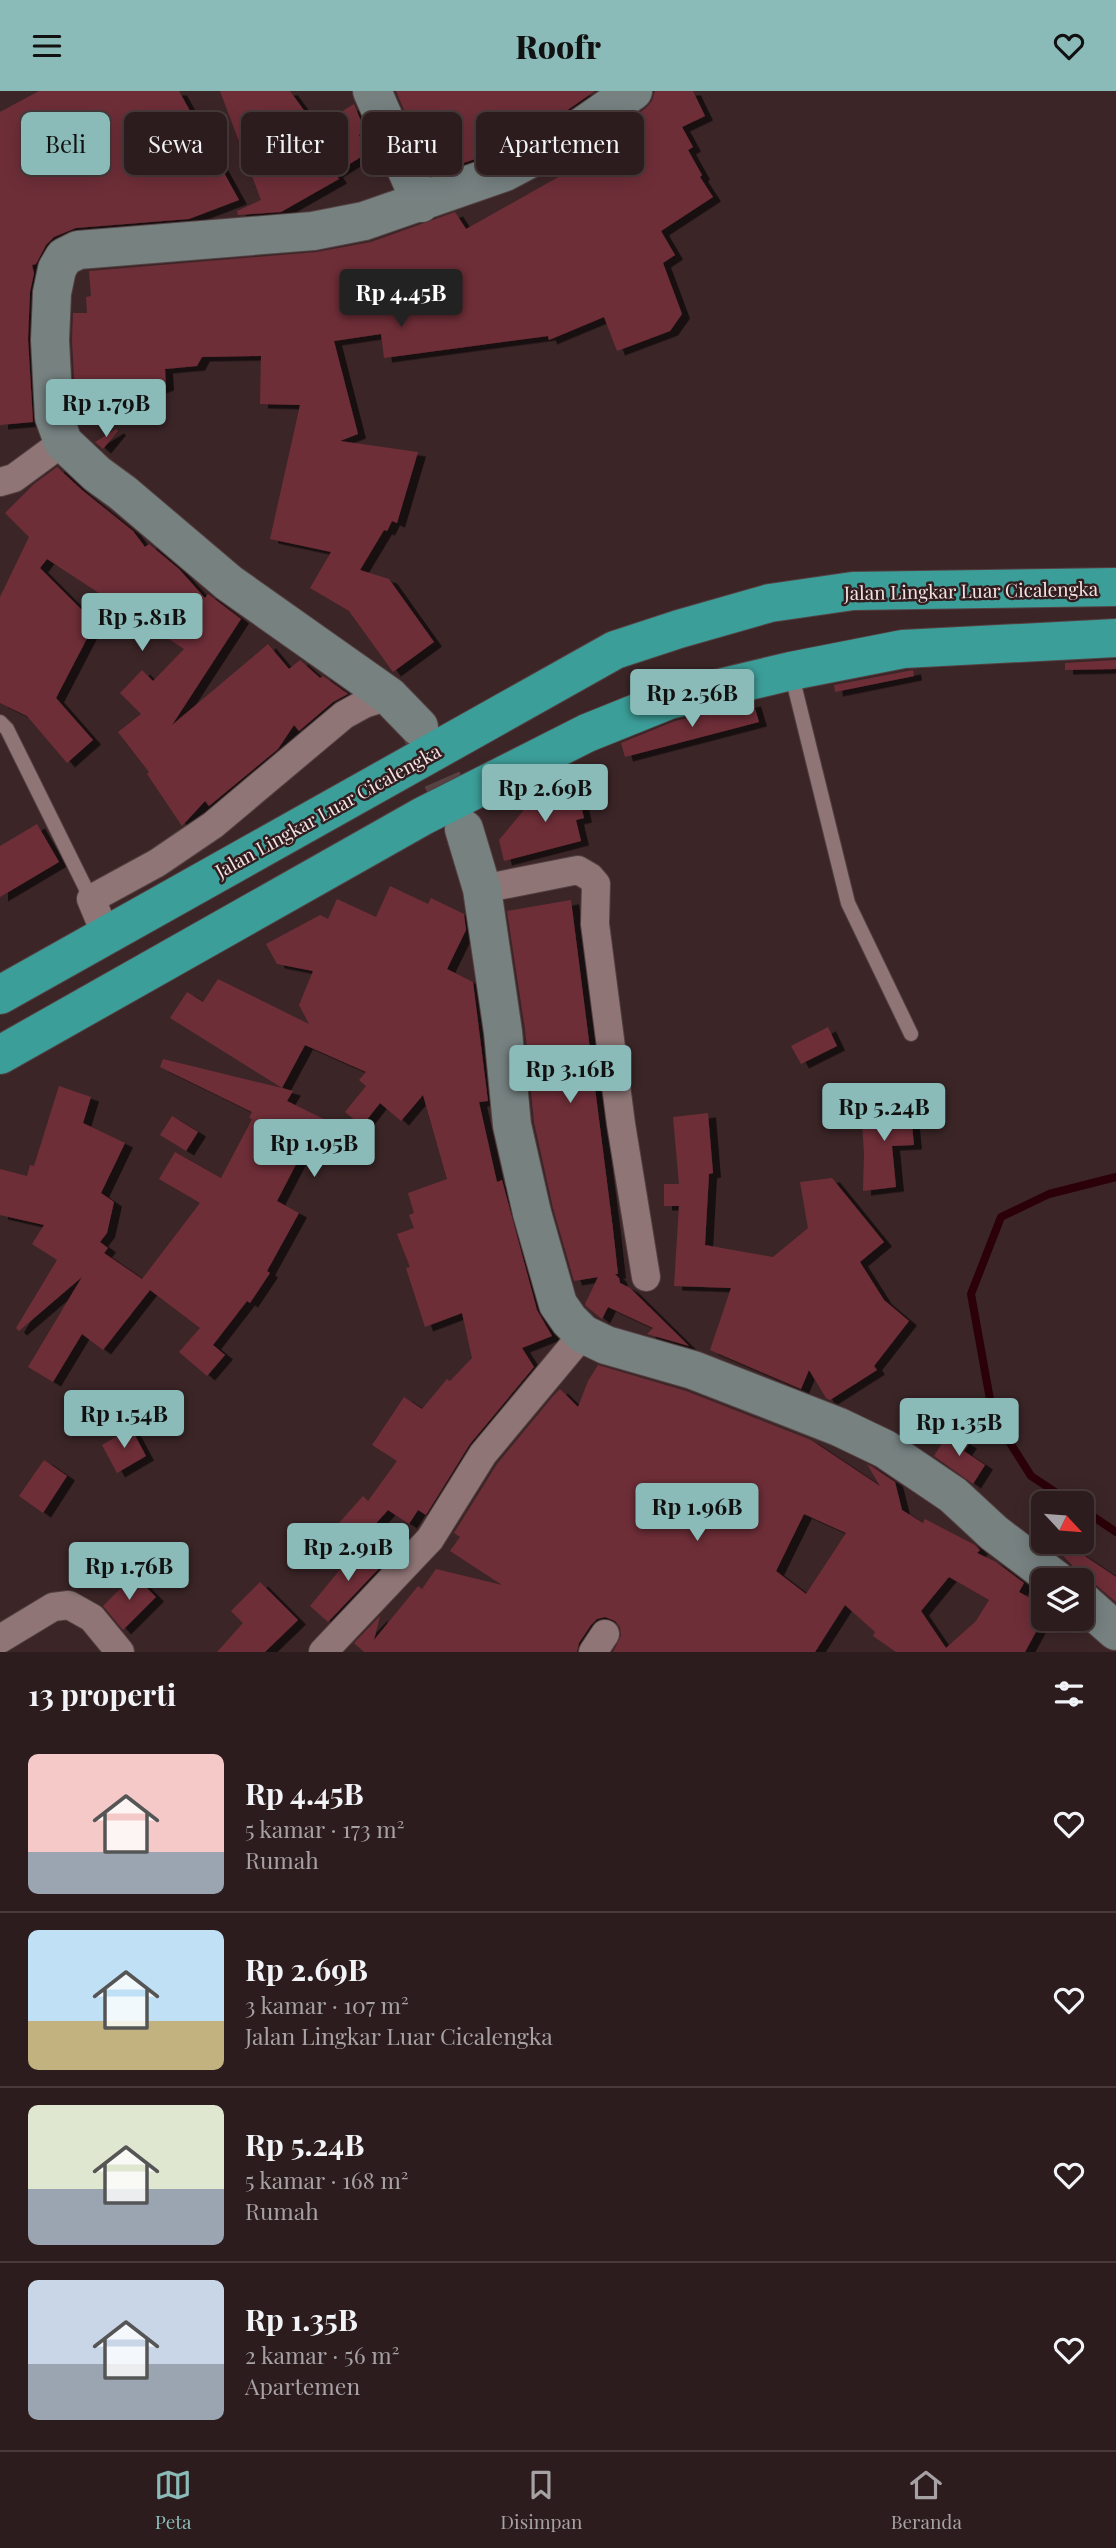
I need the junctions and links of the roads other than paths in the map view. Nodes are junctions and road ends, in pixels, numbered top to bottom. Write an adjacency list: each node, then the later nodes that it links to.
1 (372, 91): 3 (street)
2 (633, 91): 3 (street)
3 (421, 203): 4 (street)
4 (63, 442): 5 (street); 9 (street)
5 (0, 482)
6 (1116, 587): 15 (highway, Jalan Lingkar Luar Cicalengka)
7 (1116, 638): 8 (highway)
8 (791, 671): 17 (lane); 18 (highway)
9 (389, 696): 11 (street); 14 (street)
10 (0, 722): 14 (lane)
11 (419, 727)
12 (464, 829): 13 (street)
13 (482, 889): 19 (street); 20 (street)
14 (91, 899): 15 (street)
15 (106, 935): 16 (highway, Jalan Lingkar Luar Cicalengka)
16 (0, 995)
17 (911, 1034)
18 (0, 1055)
19 (646, 1277)
20 (583, 1333): 21 (street); 26 (street)
21 (1040, 1568)
22 (1094, 1612): 23 (street)
23 (1116, 1631)
24 (0, 1639): 25 (street)
25 (120, 1652)
26 (323, 1652)

